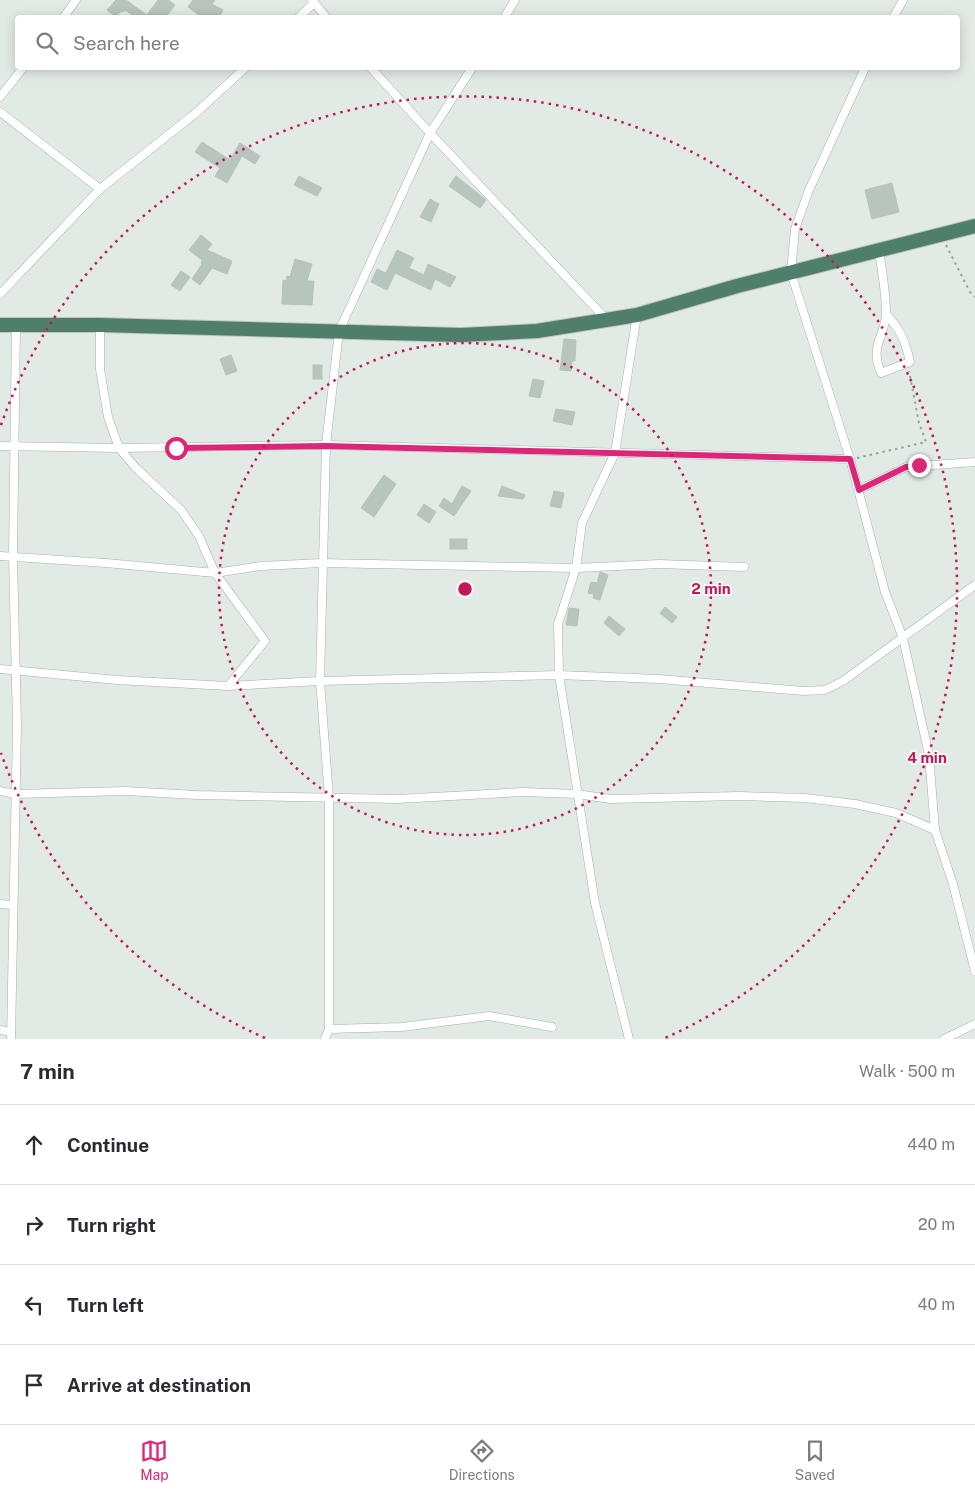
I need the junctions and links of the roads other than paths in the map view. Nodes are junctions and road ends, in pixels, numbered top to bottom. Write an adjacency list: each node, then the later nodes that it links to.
1 (76, 0): 5 (street)
2 (516, 0): 8 (street)
3 (903, 0): 9 (street)
4 (313, 1): 6 (street); 7 (street)
5 (64, 15)
6 (301, 15)
7 (325, 15)
8 (506, 15)
9 (895, 15)
10 (21, 70): 15 (street)
11 (243, 70): 18 (street)
12 (373, 70): 17 (street)
13 (471, 70): 17 (street)
14 (864, 70): 21 (street)
15 (0, 97)
16 (0, 112): 18 (street)
17 (430, 133): 25 (street); 29 (street)
18 (100, 189): 22 (street)
19 (975, 226): 20 (highway)
20 (879, 251): 21 (highway); 23 (street)
21 (791, 273): 24 (highway); 35 (street)
22 (0, 294)
23 (886, 314): 23 (street)
24 (637, 315): 25 (highway); 34 (street)
25 (608, 320): 29 (highway)
26 (0, 325): 27 (highway)
27 (16, 325): 28 (highway); 31 (street)
28 (100, 325): 29 (highway); 33 (street)
29 (339, 331): 32 (street)
30 (0, 446): 31 (street)
31 (15, 446): 33 (street); 39 (street)
32 (326, 446): 33 (street); 34 (street); 40 (street)
33 (119, 448): 43 (street)
34 (615, 453): 35 (street); 42 (street)
35 (850, 459): 37 (street)
36 (975, 462): 37 (street)
37 (859, 490): 45 (street)
38 (0, 556): 39 (street)
39 (13, 557): 43 (street); 47 (street)
40 (321, 563): 42 (street); 43 (street); 49 (street)
41 (744, 566): 42 (street)
42 (576, 568): 48 (street)
43 (215, 573): 50 (street)
44 (975, 586): 45 (street)
45 (903, 638): 48 (street); 55 (street)
46 (0, 668): 47 (street)
47 (16, 668): 50 (street); 52 (street)
48 (559, 675): 49 (street); 53 (street)
49 (320, 681): 50 (street); 54 (street)
50 (228, 686)
51 (0, 791): 52 (street)
52 (15, 794): 54 (street); 57 (street)
53 (576, 794): 54 (street); 55 (street); 65 (street)
54 (329, 797): 61 (street)
55 (935, 830): 58 (street)
56 (0, 904): 57 (street)
57 (12, 905): 63 (street)
58 (975, 971)
59 (975, 1024): 66 (street)
60 (552, 1028): 61 (street)
61 (329, 1029): 64 (street)
62 (0, 1030): 63 (street)
63 (11, 1035)
64 (325, 1039)
65 (629, 1039)
66 (944, 1039)

